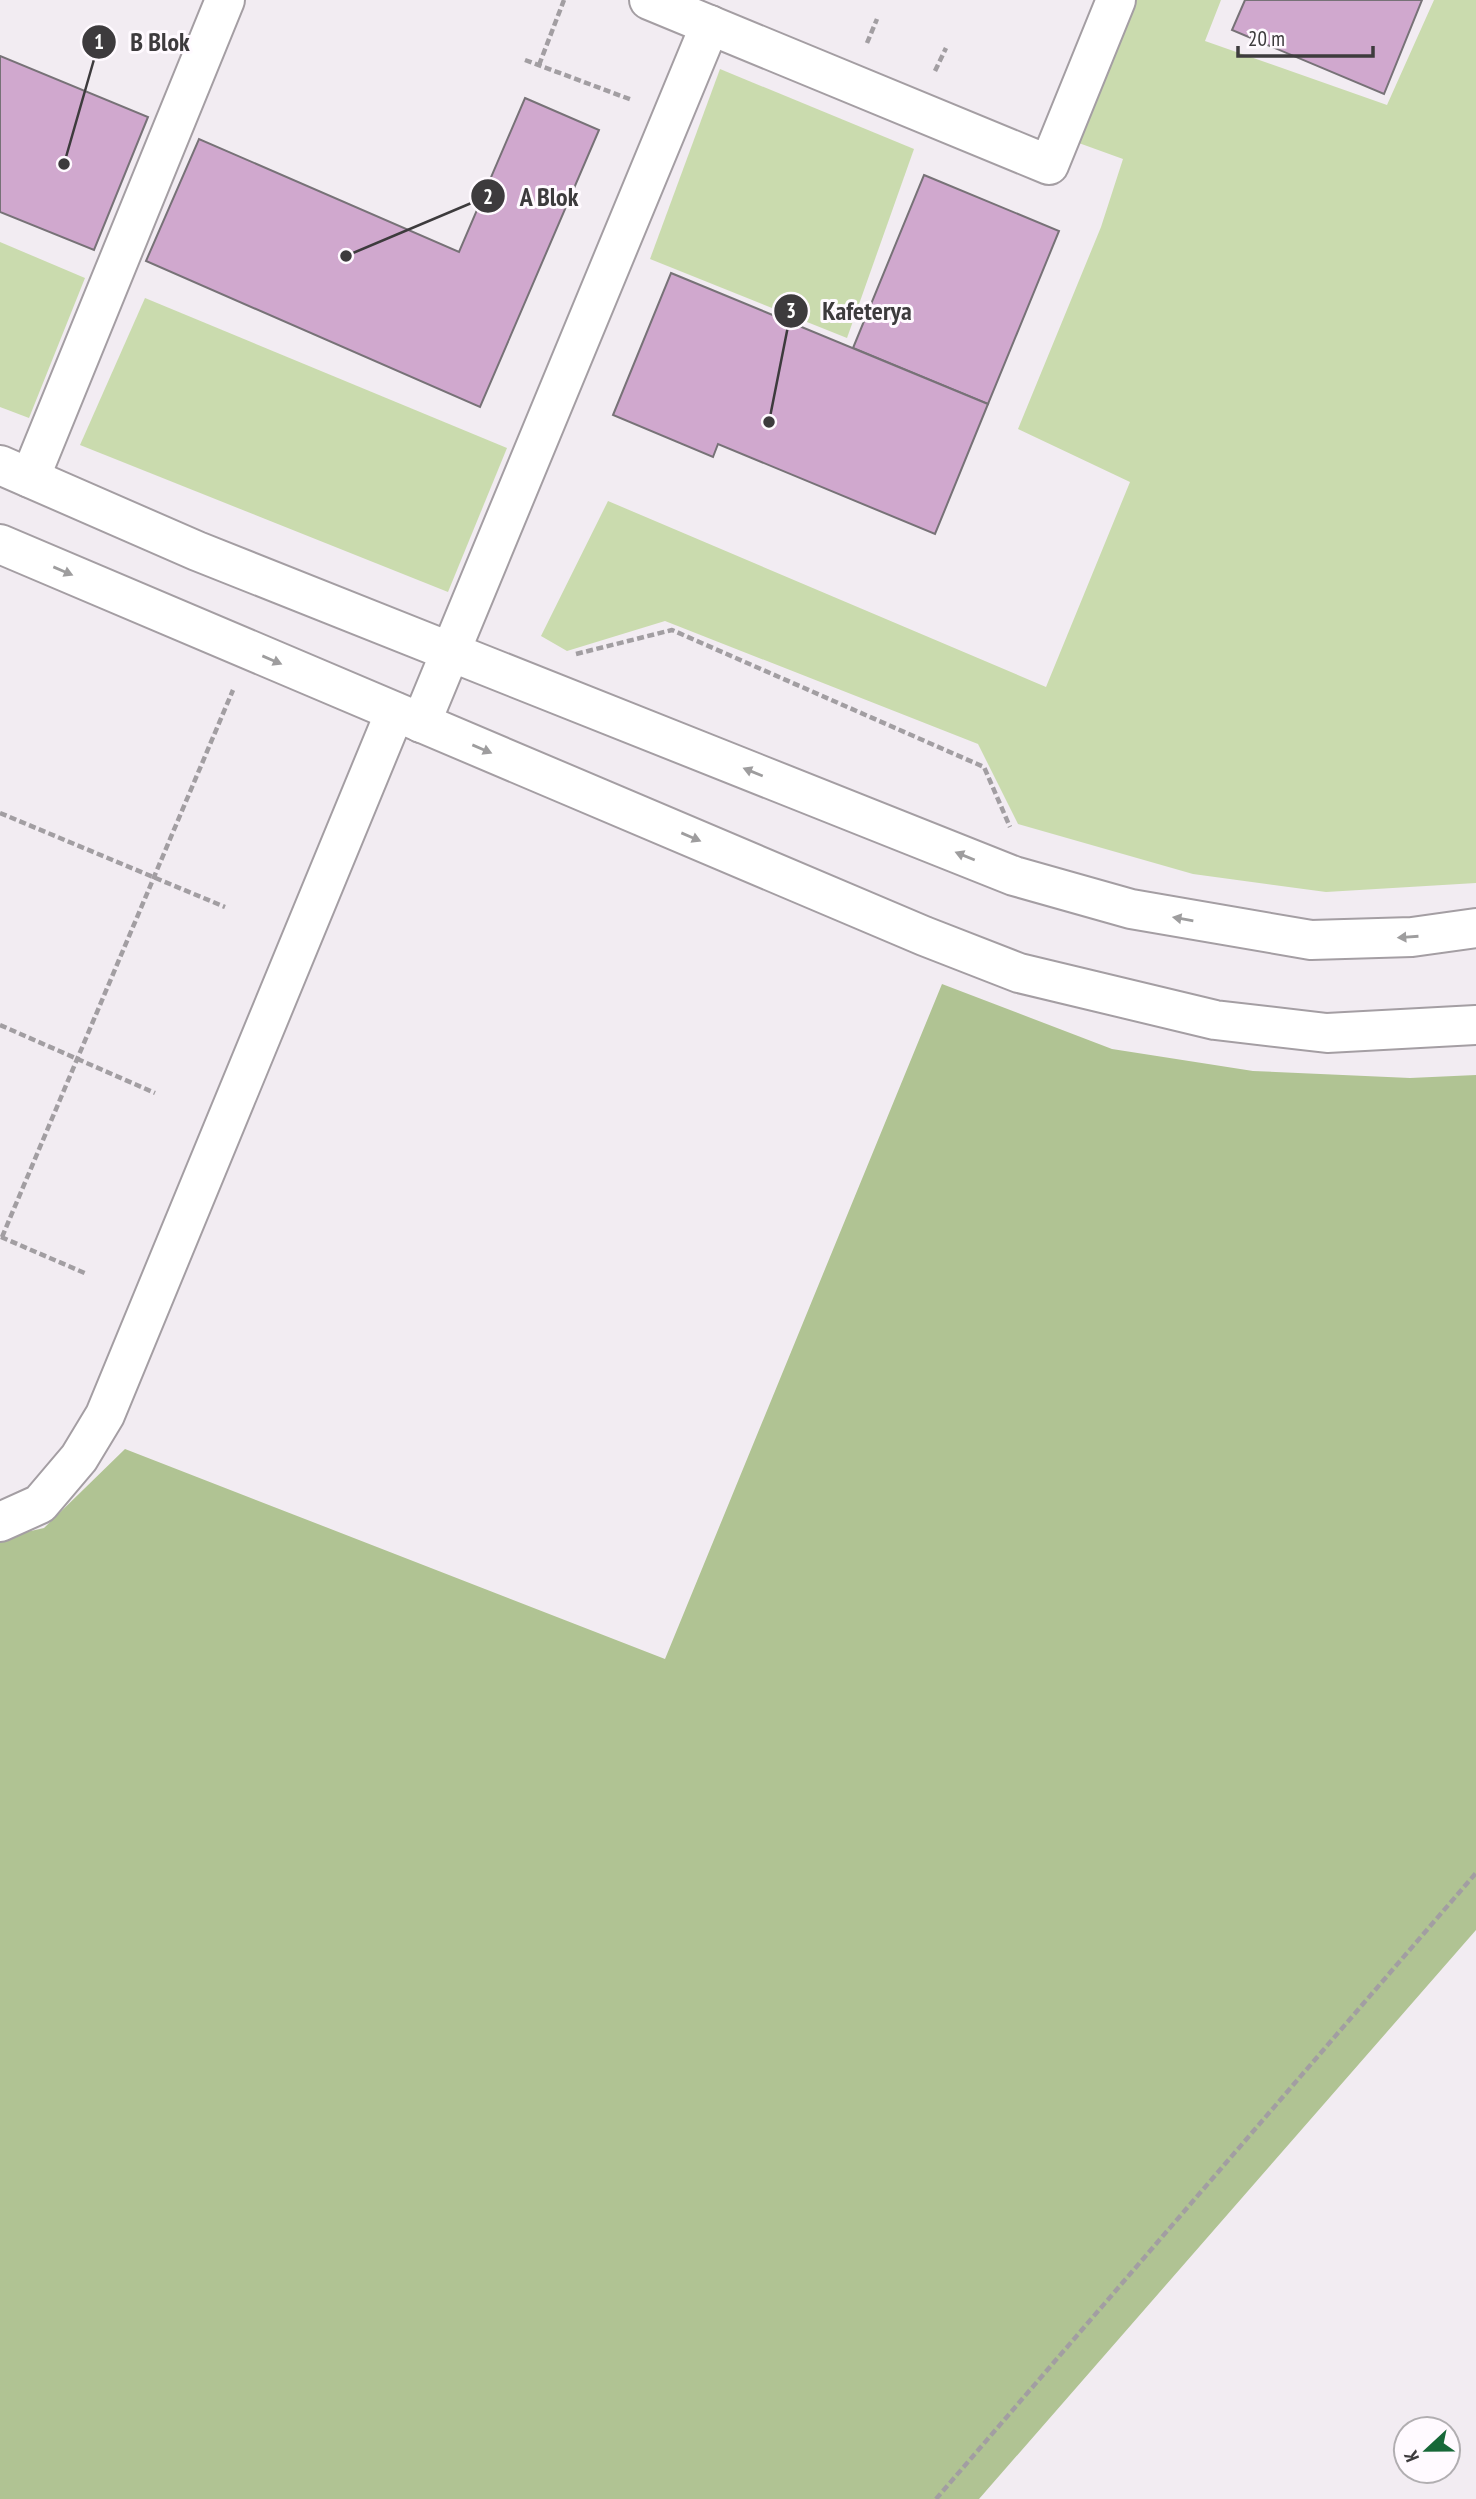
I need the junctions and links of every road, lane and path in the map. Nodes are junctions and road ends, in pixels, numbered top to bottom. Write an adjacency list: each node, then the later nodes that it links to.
1 (225, 0): 9 (street)
2 (564, 0): 7 (path)
3 (649, 0): 5 (street)
4 (1116, 0): 5 (street)
5 (710, 25): 8 (street)
6 (525, 60): 7 (path)
7 (539, 65): 8 (path)
8 (673, 115): 12 (street)
9 (15, 471): 12 (street)
10 (0, 544): 11 (street, one-way to 11)
11 (249, 650): 14 (street, one-way to 14); 17 (path)
12 (453, 652): 14 (street); 19 (street, one-way to 12)
13 (565, 657): 16 (path)
14 (408, 717): 21 (street, one-way to 21); 26 (street)
15 (0, 813): 17 (path)
16 (1014, 836)
17 (153, 877): 18 (path); 22 (path)
18 (225, 907)
19 (1476, 928)
20 (0, 1025): 22 (path)
21 (1476, 1025)
22 (78, 1057): 23 (path); 24 (path)
23 (155, 1093)
24 (1, 1237): 25 (path)
25 (87, 1274)
26 (0, 1522)
27 (1476, 1873): 28 (path)
28 (936, 2499)

